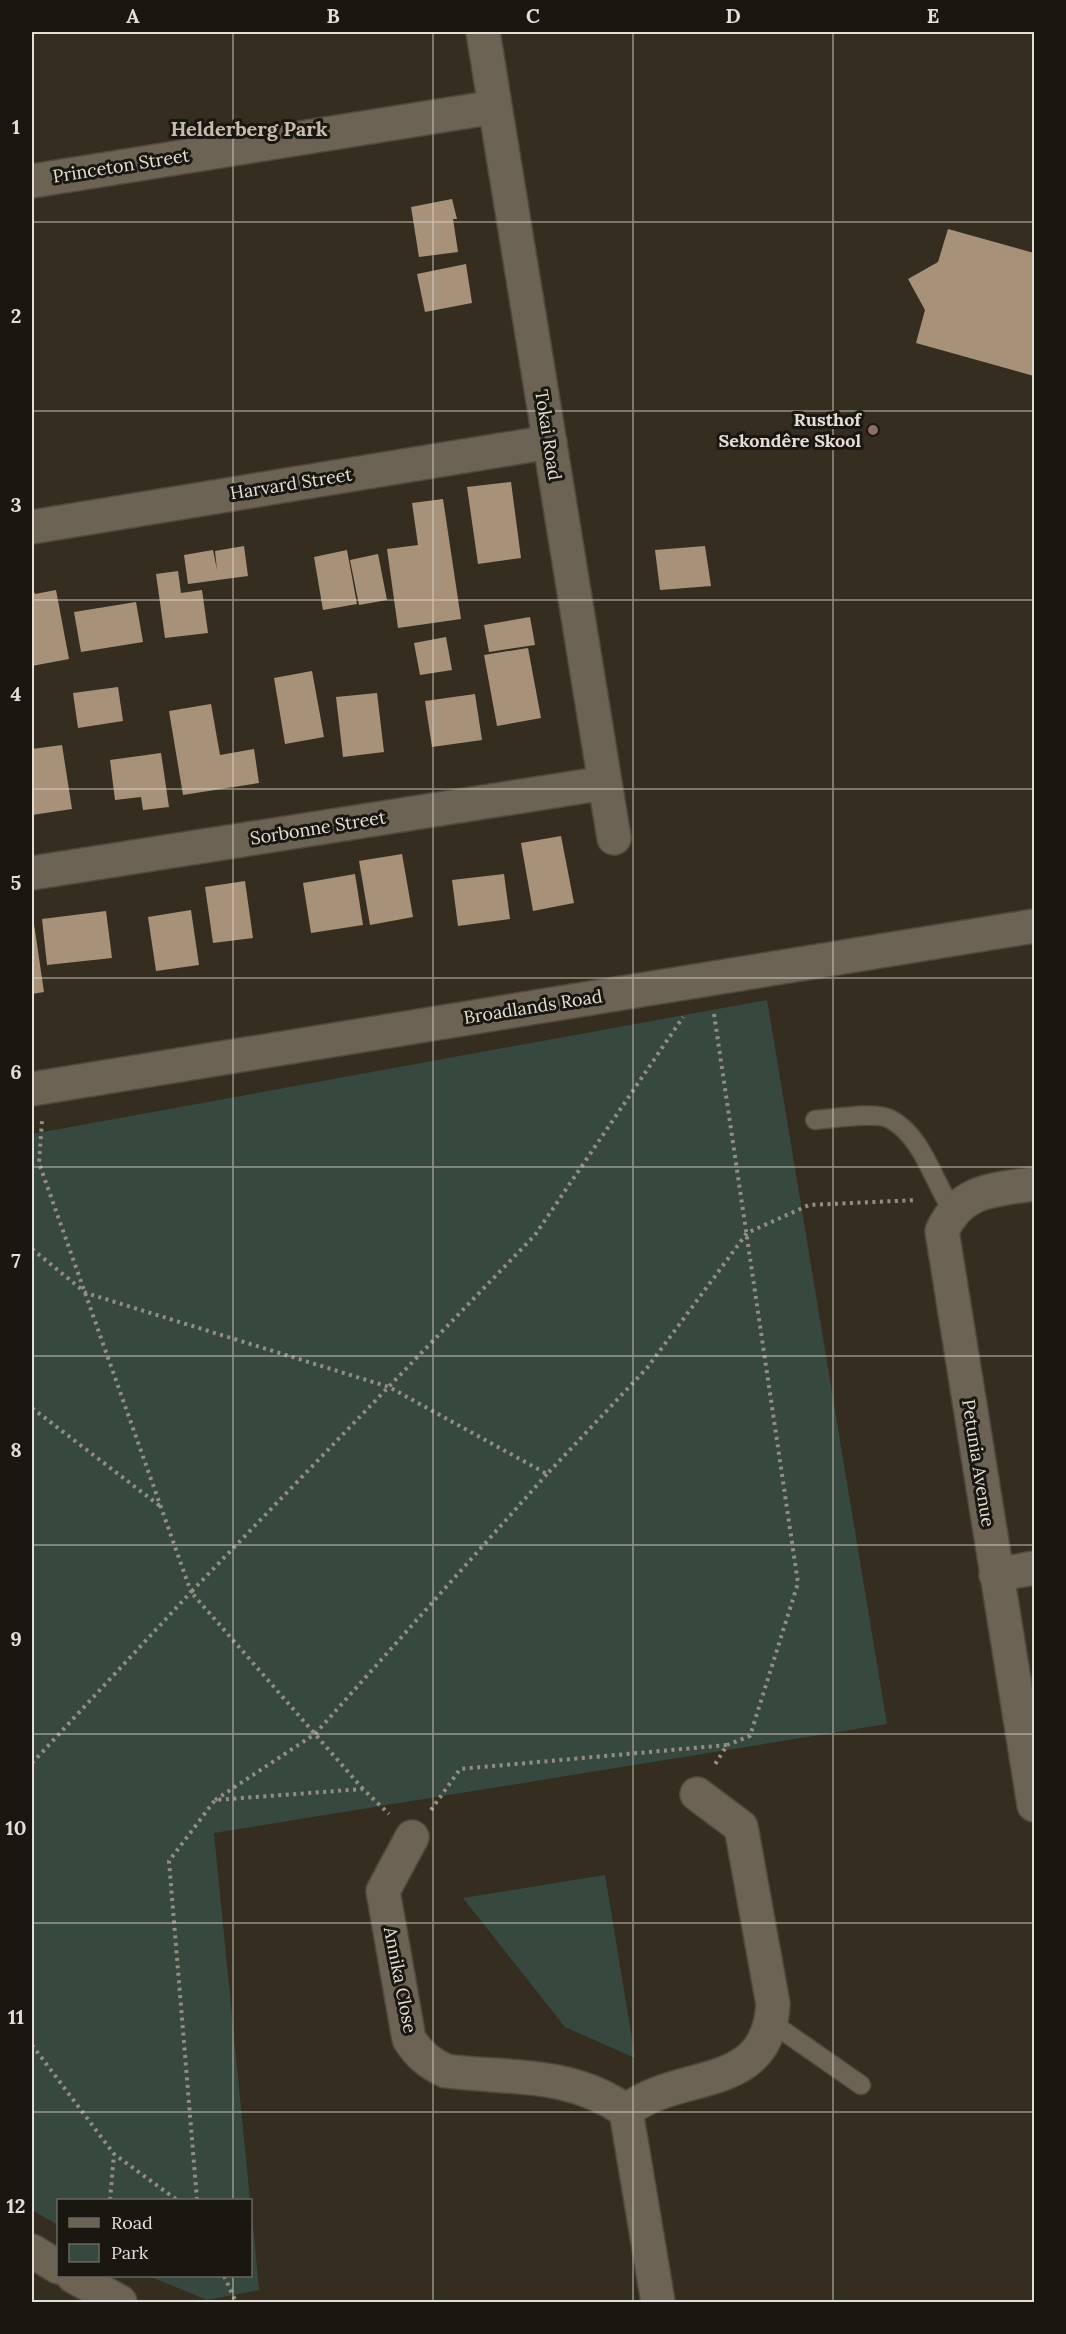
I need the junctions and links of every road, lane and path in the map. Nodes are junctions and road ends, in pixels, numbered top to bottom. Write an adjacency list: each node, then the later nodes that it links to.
1 (483, 32): 2 (street, Tokai Road)
2 (495, 107): 3 (street, Princeton Street); 4 (street, Tokai Road)
3 (32, 180)
4 (550, 442): 5 (street, Harvard Street); 6 (street, Tokai Road)
5 (32, 526)
6 (605, 783): 7 (street, Tokai Road); 8 (street, Sorbonne Street)
7 (614, 838)
8 (32, 873)
9 (1035, 926): 10 (street, Broadlands Road)
10 (709, 978): 11 (street, Broadlands Road); 15 (path); 18 (path)
11 (38, 1088): 17 (path)
12 (815, 1120): 14 (lane)
13 (1035, 1184): 14 (street)
14 (949, 1205): 15 (path); 23 (street, Petunia Avenue)
15 (747, 1233): 20 (path); 26 (path)
16 (32, 1249): 17 (path)
17 (86, 1293): 18 (path); 21 (path)
18 (389, 1387): 20 (path); 24 (path)
19 (32, 1408): 21 (path)
20 (547, 1474): 25 (path)
21 (161, 1507): 24 (path)
22 (1035, 1568): 23 (street)
23 (996, 1575): 31 (street, Petunia Avenue)
24 (191, 1592): 25 (path); 27 (path)
25 (315, 1734): 28 (path); 30 (path)
26 (727, 1745)
27 (32, 1763)
28 (363, 1789)
29 (697, 1794): 33 (street)
30 (215, 1800)
31 (1035, 1805)
32 (412, 1837): 36 (street, Annika Close)
33 (772, 2023): 35 (lane); 36 (street)
34 (32, 2045): 37 (path)
35 (861, 2085)
36 (626, 2111): 46 (street)
37 (114, 2154): 38 (path); 39 (path)
38 (110, 2199)
39 (176, 2199)
40 (32, 2251): 41 (street)
41 (57, 2266)
42 (75, 2277): 44 (street)
43 (224, 2277): 45 (path)
44 (120, 2302)
45 (236, 2302)
46 (658, 2302)

